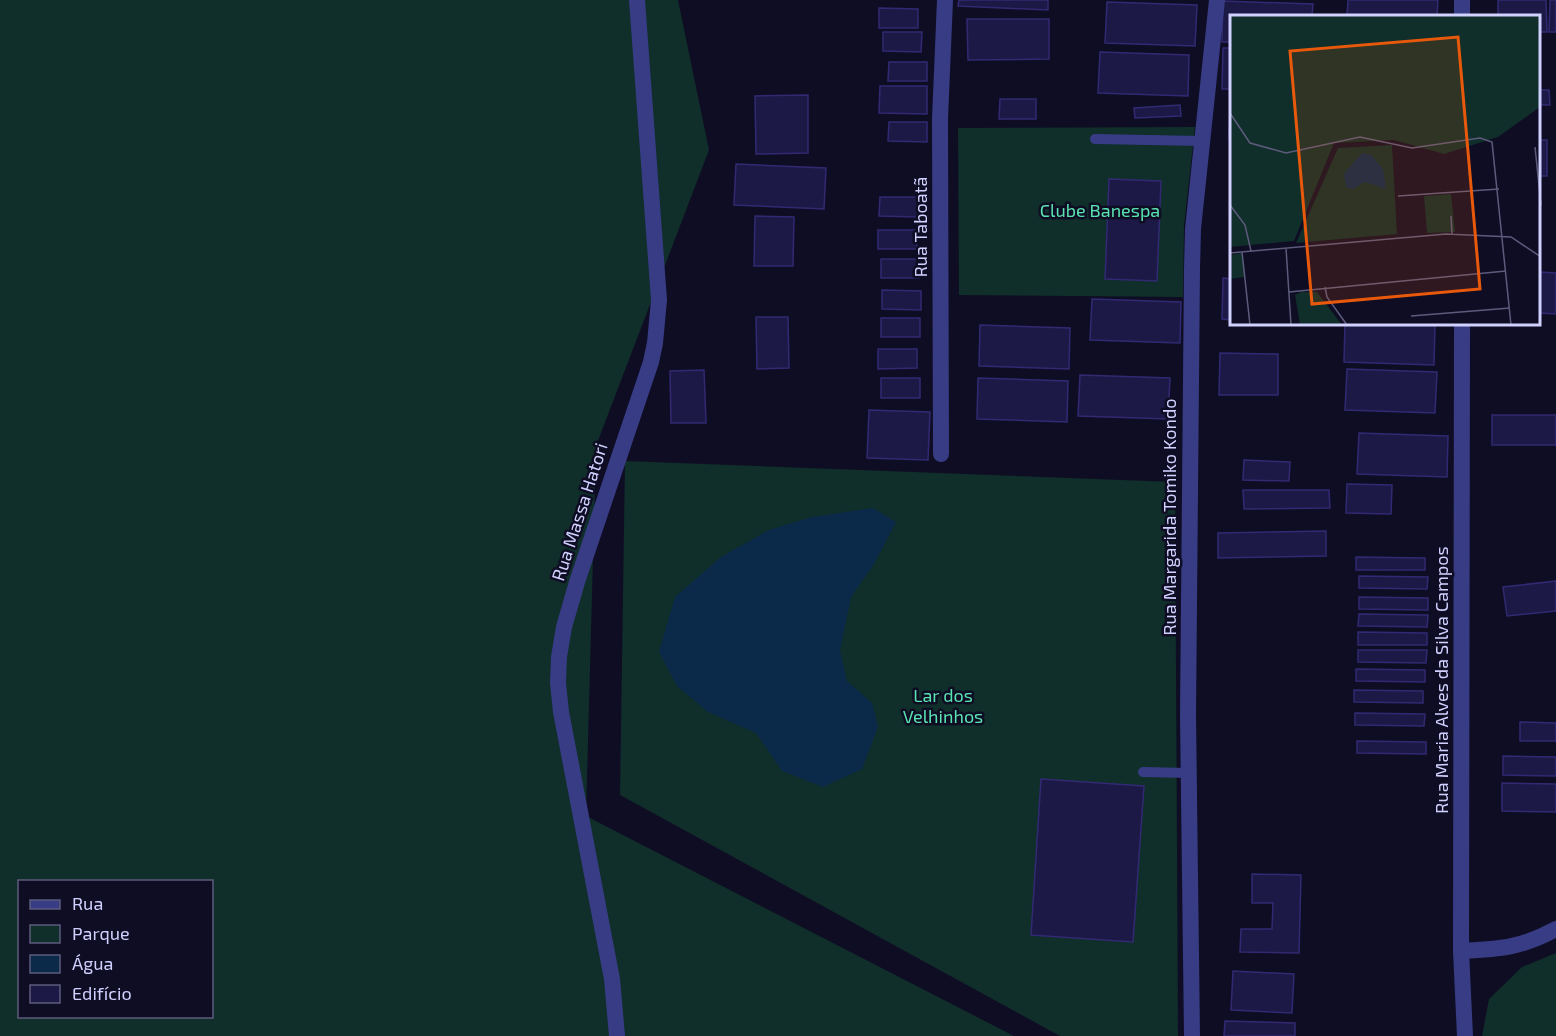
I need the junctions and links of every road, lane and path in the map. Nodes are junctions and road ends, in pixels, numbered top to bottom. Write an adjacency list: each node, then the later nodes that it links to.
1 (637, 0): 12 (street, Rua Massa Hatori)
2 (945, 0): 7 (street, Rua Taboatã)
3 (1217, 0): 5 (street, Rua Margarida Tomiko Kondo)
4 (1095, 139): 5 (lane)
5 (1202, 141): 9 (street, Rua Margarida Tomiko Kondo)
6 (1462, 326): 11 (street, Rua Maria Alves da Silva Campos)
7 (941, 454)
8 (1143, 772): 9 (lane)
9 (1189, 773): 13 (street, Rua Margarida Tomiko Kondo)
10 (1556, 929): 11 (street)
11 (1461, 951): 14 (street, Rua Maria Alves da Silva Campos)
12 (617, 1036)
13 (1192, 1036)
14 (1465, 1036)

